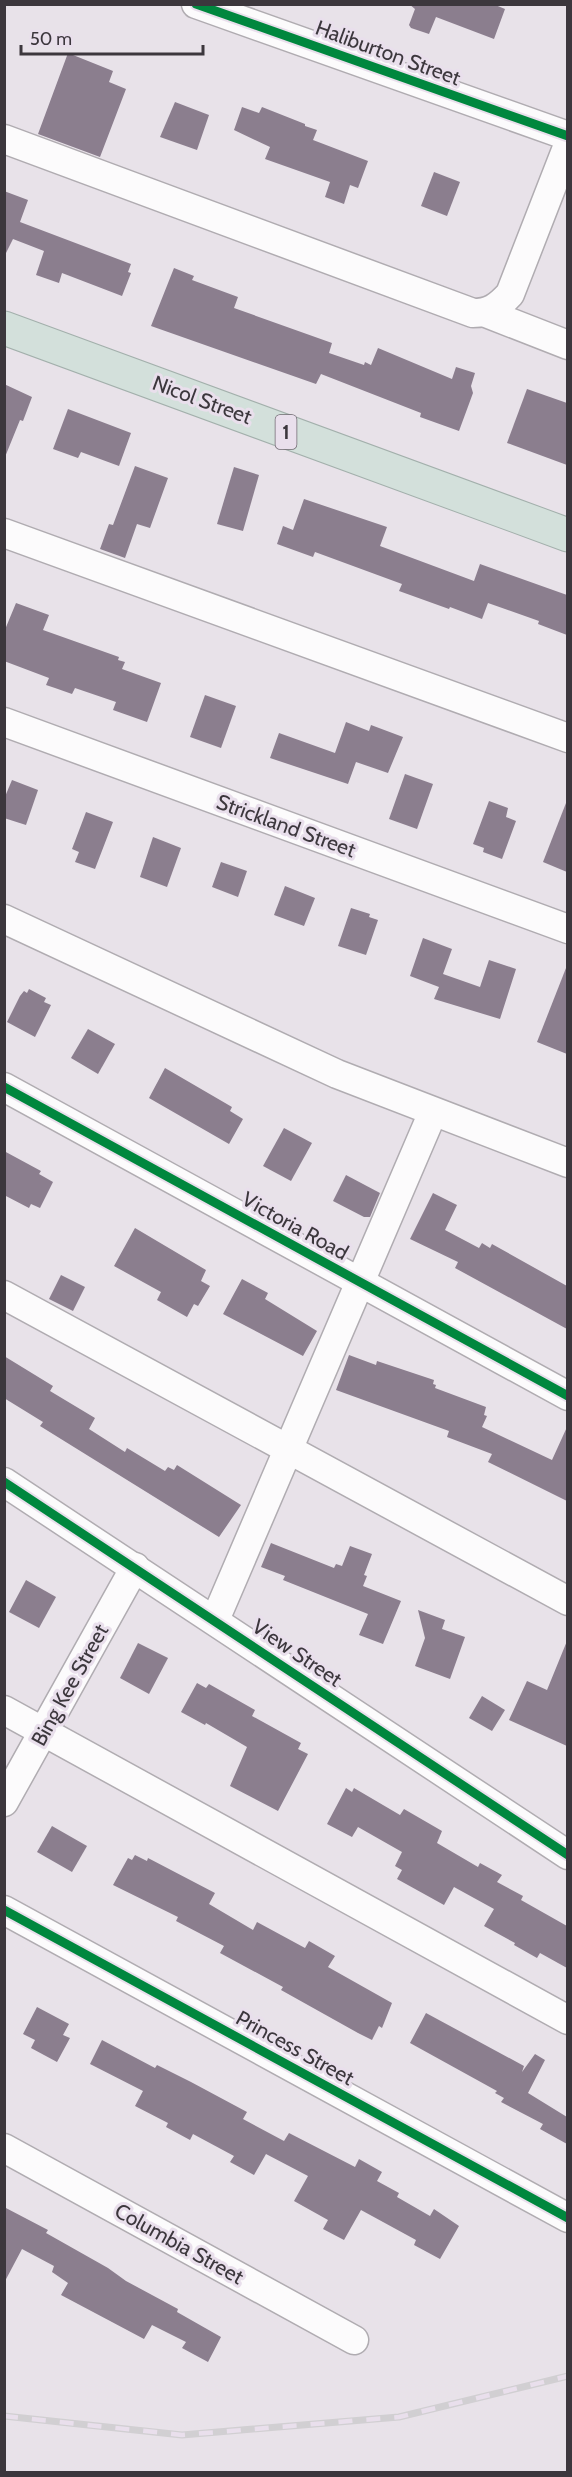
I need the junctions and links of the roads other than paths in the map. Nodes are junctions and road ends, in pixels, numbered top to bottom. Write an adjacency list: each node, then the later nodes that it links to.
1 (196, 4): 2 (street, Haliburton Street)
2 (567, 136)
3 (4, 139): 5 (street)
4 (567, 145): 5 (street)
5 (486, 313): 7 (street)
6 (4, 328): 9 (highway, Nicol Street / 1)
7 (567, 345)
8 (4, 533): 11 (street)
9 (567, 536)
10 (4, 722): 13 (street, Strickland Street)
11 (567, 738)
12 (4, 919): 15 (street)
13 (567, 929)
14 (4, 1087): 17 (street, Victoria Road)
15 (433, 1112): 16 (street); 17 (street)
16 (567, 1163)
17 (360, 1282): 19 (street, Victoria Road); 20 (street)
18 (4, 1295): 20 (street)
19 (567, 1396)
20 (290, 1450): 23 (street); 24 (street)
21 (4, 1482): 22 (street, View Street)
22 (135, 1568): 24 (street, View Street); 26 (street, Bing Kee Street)
23 (567, 1601)
24 (215, 1620): 28 (street, View Street)
25 (4, 1710): 26 (street)
26 (44, 1732): 27 (street, Bing Kee Street); 30 (street)
27 (4, 1802)
28 (567, 1856)
29 (4, 1910): 32 (street, Princess Street)
30 (567, 2020)
31 (4, 2148): 33 (street, Columbia Street)
32 (567, 2218)
33 (354, 2340)

